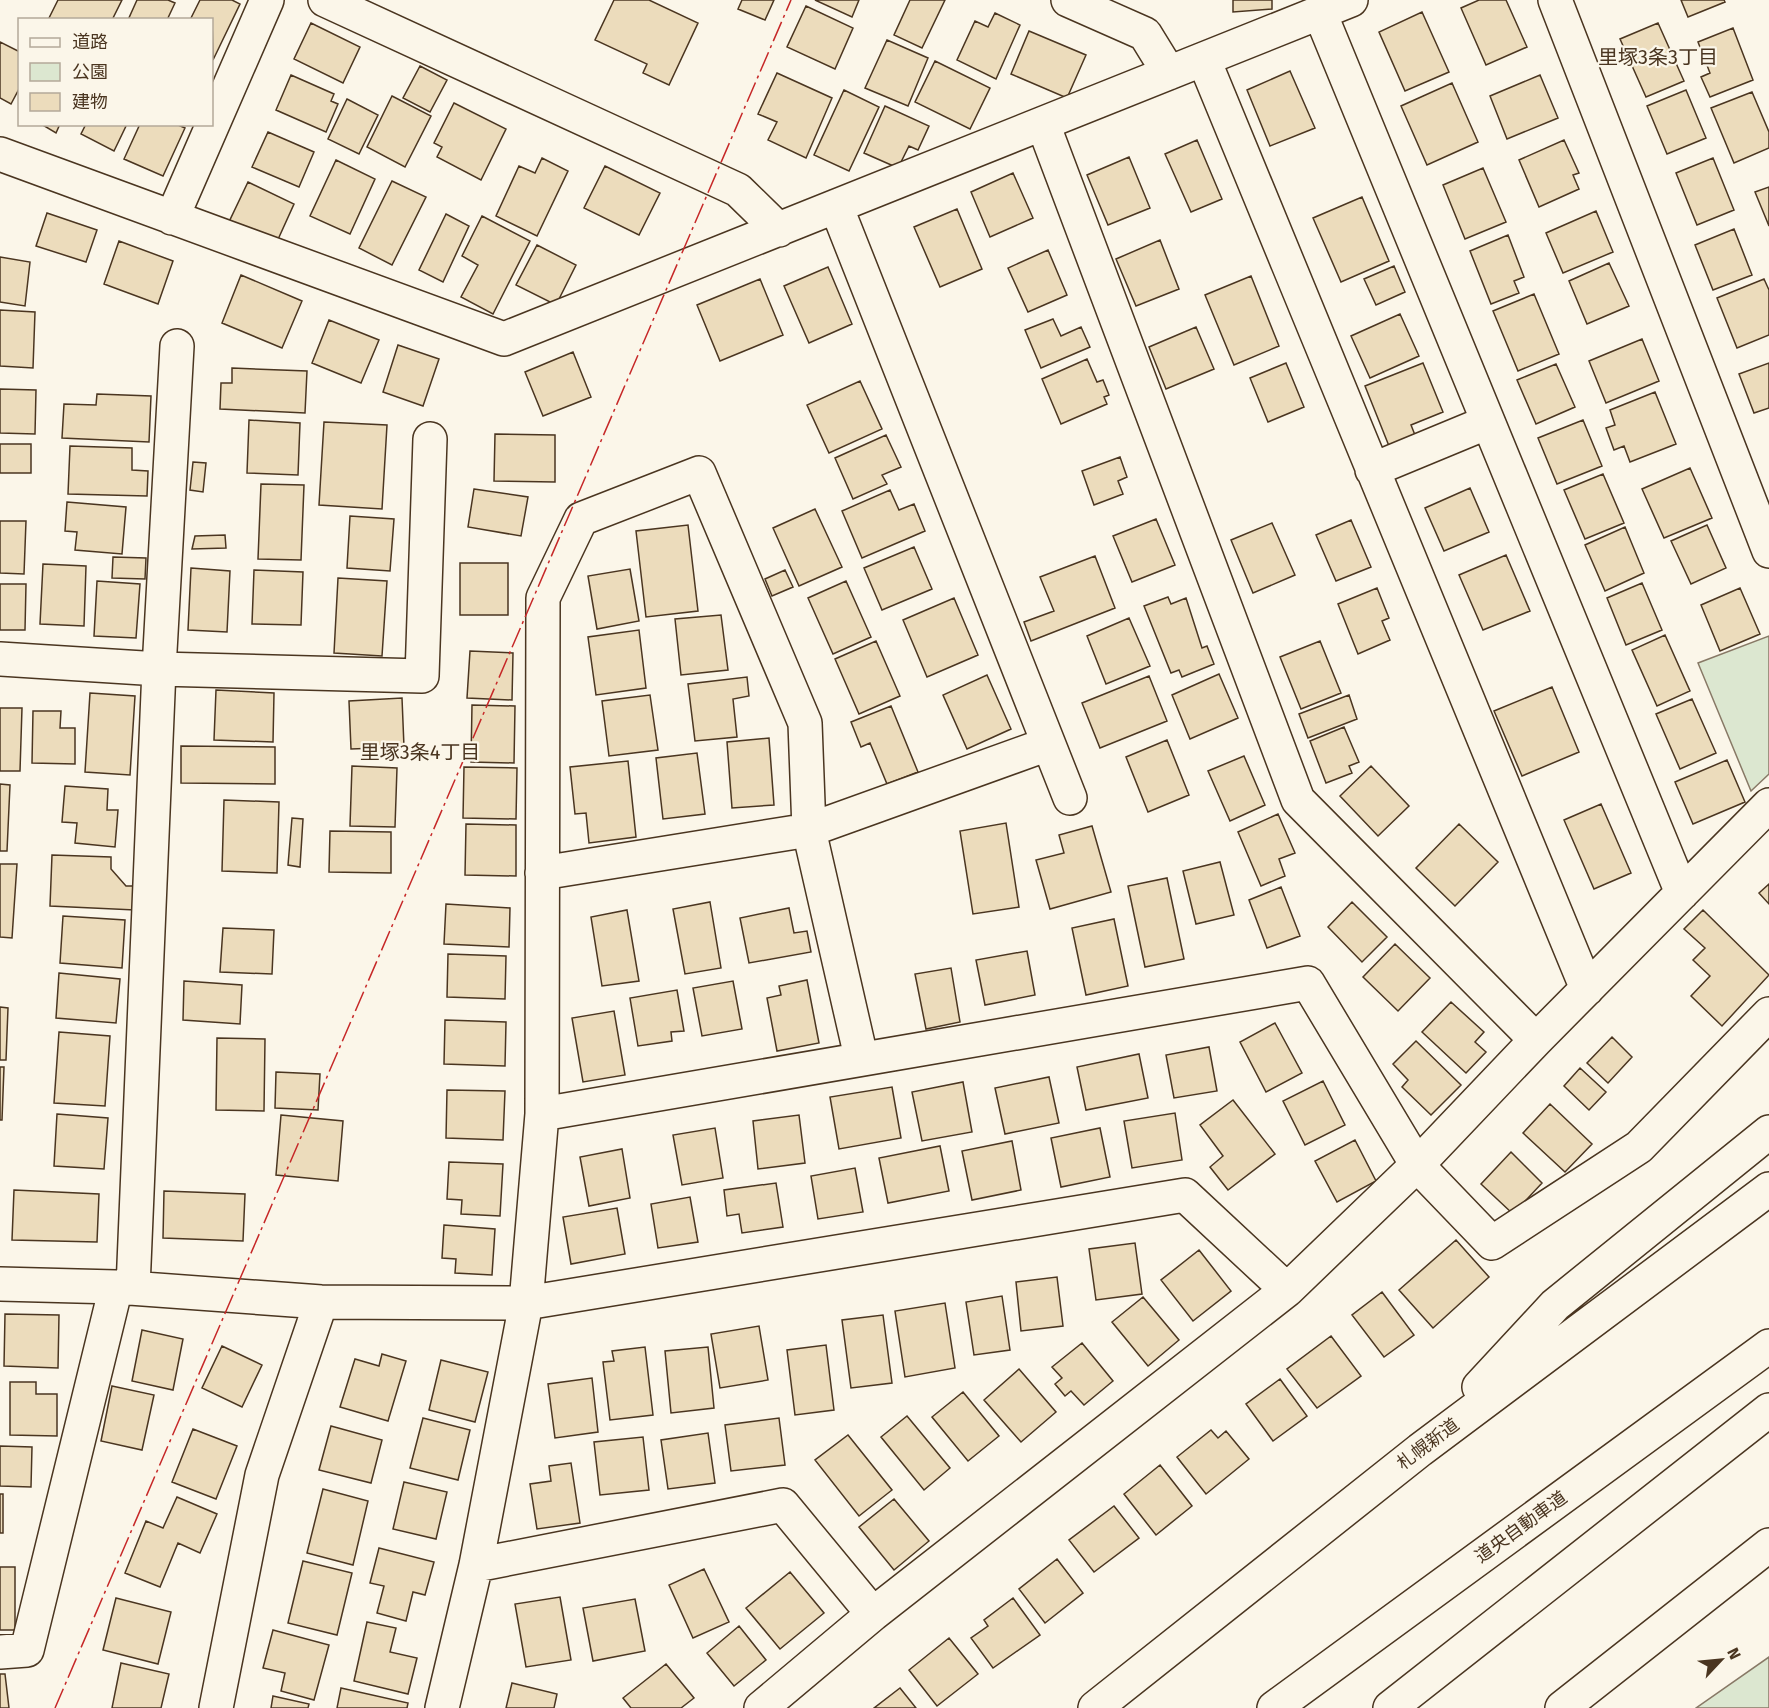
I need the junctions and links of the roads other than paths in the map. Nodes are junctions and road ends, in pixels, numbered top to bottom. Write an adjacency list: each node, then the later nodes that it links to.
1 (267, 0): 9 (main road)
2 (325, 0): 15 (main road)
3 (1068, 0): 8 (main road)
4 (1351, 0): 6 (main road)
5 (1555, 0): 20 (main road)
6 (1320, 13): 7 (main road); 17 (main road)
7 (1204, 60): 8 (main road); 19 (main road)
8 (1169, 73): 10 (main road)
9 (213, 124)
10 (1043, 124): 13 (main road); 31 (main road)
11 (212, 126): 14 (main road)
12 (0, 154): 14 (main road)
13 (836, 207): 15 (main road); 23 (main road)
14 (172, 218): 15 (main road)
15 (779, 230)
16 (177, 346): 22 (main road)
17 (1488, 422): 19 (main road); 28 (main road)
18 (430, 439): 22 (main road)
19 (1372, 470): 29 (main road)
20 (1769, 551)
21 (0, 659): 22 (main road)
22 (159, 669): 38 (main road)
23 (1048, 744): 24 (main road); 26 (main road)
24 (1070, 798)
25 (1769, 806): 28 (main road)
26 (809, 830): 27 (main road); 27 (main road); 32 (main road)
27 (542, 873): 33 (main road)
28 (1682, 893): 29 (main road)
29 (1587, 989): 31 (main road)
30 (1769, 1014): 35 (main road)
31 (1536, 1040): 35 (main road)
32 (861, 1058): 33 (main road); 35 (main road)
33 (542, 1114): 41 (main road)
34 (1769, 1132): 44 (main road)
35 (1417, 1165): 39 (main road)
36 (1769, 1189): 44 (main road, 札幌新道)
37 (0, 1284): 38 (main road)
38 (124, 1288): 40 (main road); 48 (main road)
39 (1287, 1290): 41 (main road); 47 (main road)
40 (321, 1302): 41 (main road); 49 (main road)
41 (526, 1304): 46 (main road)
42 (1769, 1346): 53 (main road, 道央自動車道)
43 (1769, 1410): 54 (main road)
44 (1420, 1449): 52 (main road, 札幌新道)
45 (1769, 1545): 55 (main road)
46 (476, 1565): 47 (main road); 50 (main road)
47 (873, 1614): 51 (main road)
48 (0, 1652)
49 (216, 1708)
50 (442, 1708)
51 (761, 1708)
52 (1095, 1708)
53 (1274, 1708)
54 (1390, 1708)
55 (1562, 1708)

